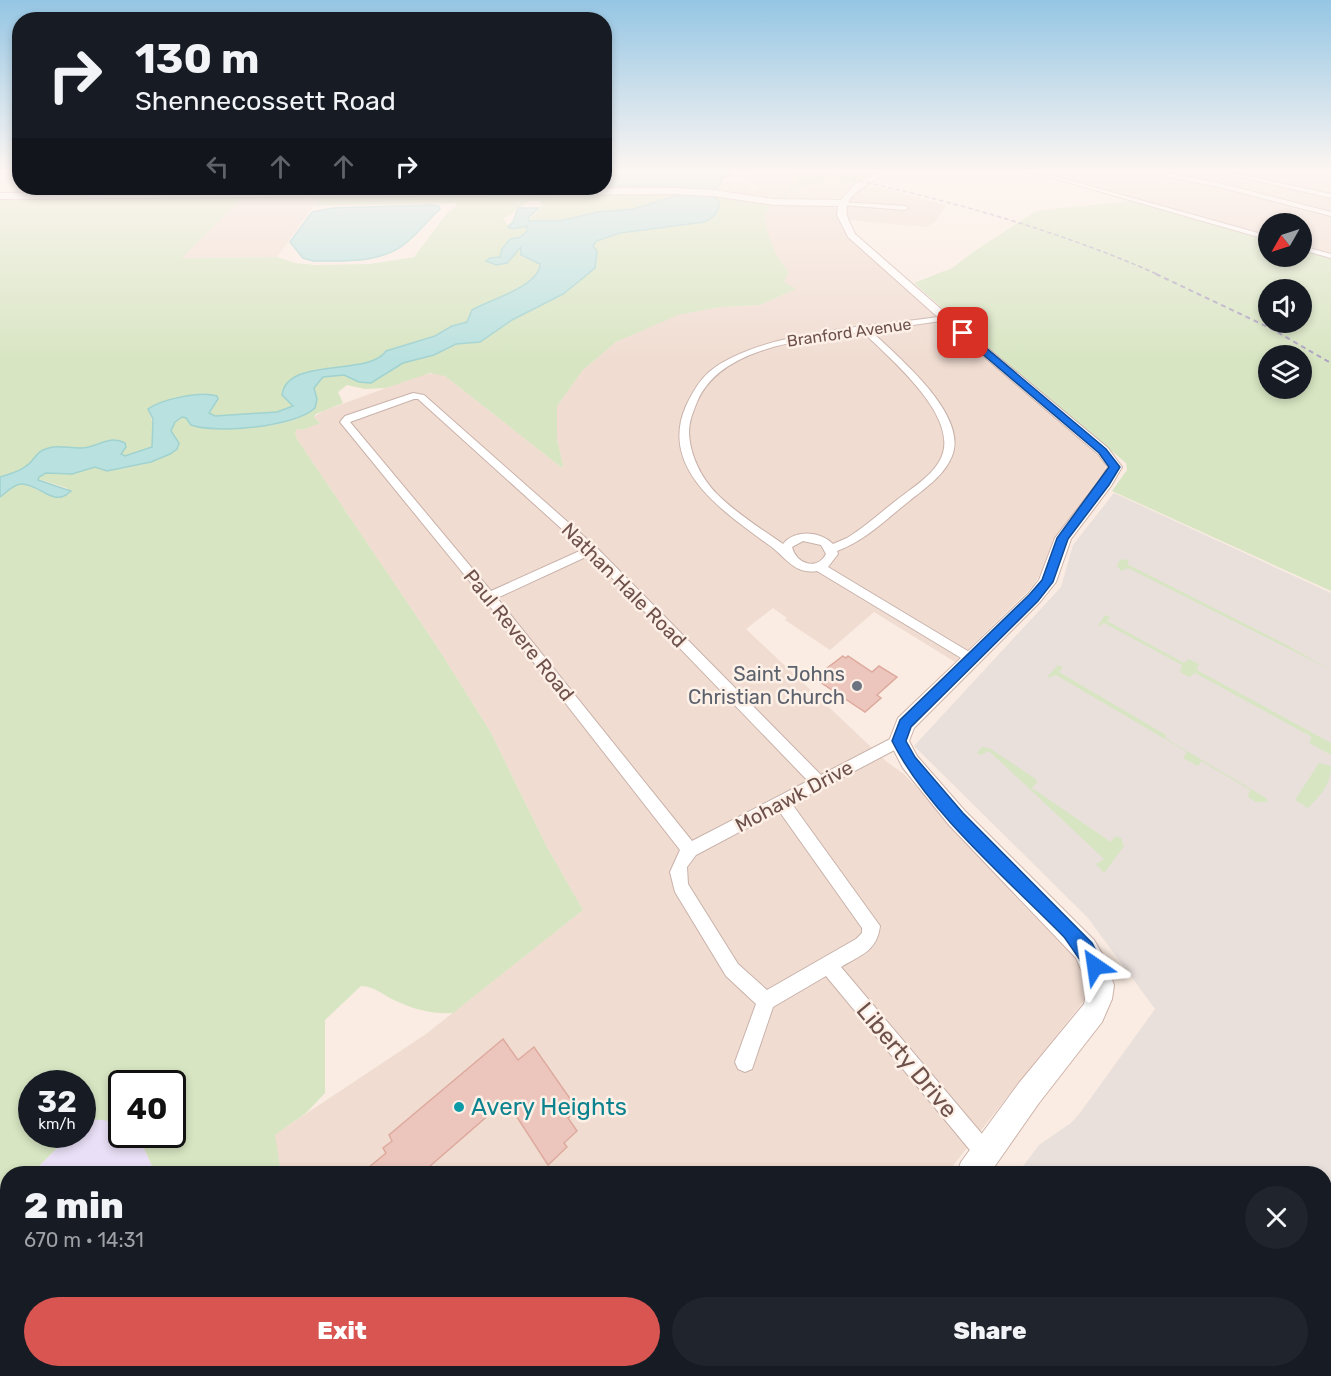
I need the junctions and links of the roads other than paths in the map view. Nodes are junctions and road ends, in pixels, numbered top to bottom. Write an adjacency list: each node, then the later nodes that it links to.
1 (851, 235): 4 (main road)
2 (1312, 251): 3 (street)
3 (1331, 256)
4 (945, 318): 5 (street, Branford Avenue); 12 (main road)
5 (864, 329): 7 (street, Branford Avenue); 8 (street)
6 (421, 397): 9 (street, Nathan Hale Road); 11 (street, Paul Revere Road)
7 (788, 546): 8 (street); 10 (street)
8 (831, 549): 10 (street)
9 (592, 550): 11 (street); 14 (street, Nathan Hale Road)
10 (819, 567): 12 (street)
11 (489, 597): 16 (street, Paul Revere Road)
12 (971, 659): 13 (main road)
13 (899, 741): 14 (street, Mohawk Drive); 20 (main road)
14 (819, 783): 15 (street, Mohawk Drive)
15 (781, 802): 16 (street, Mohawk Drive); 17 (street)
16 (690, 850): 18 (street)
17 (829, 966): 18 (street); 20 (street, Liberty Drive)
18 (766, 1001): 19 (street)
19 (745, 1062)
20 (986, 1154): 21 (main road)
21 (977, 1166)

